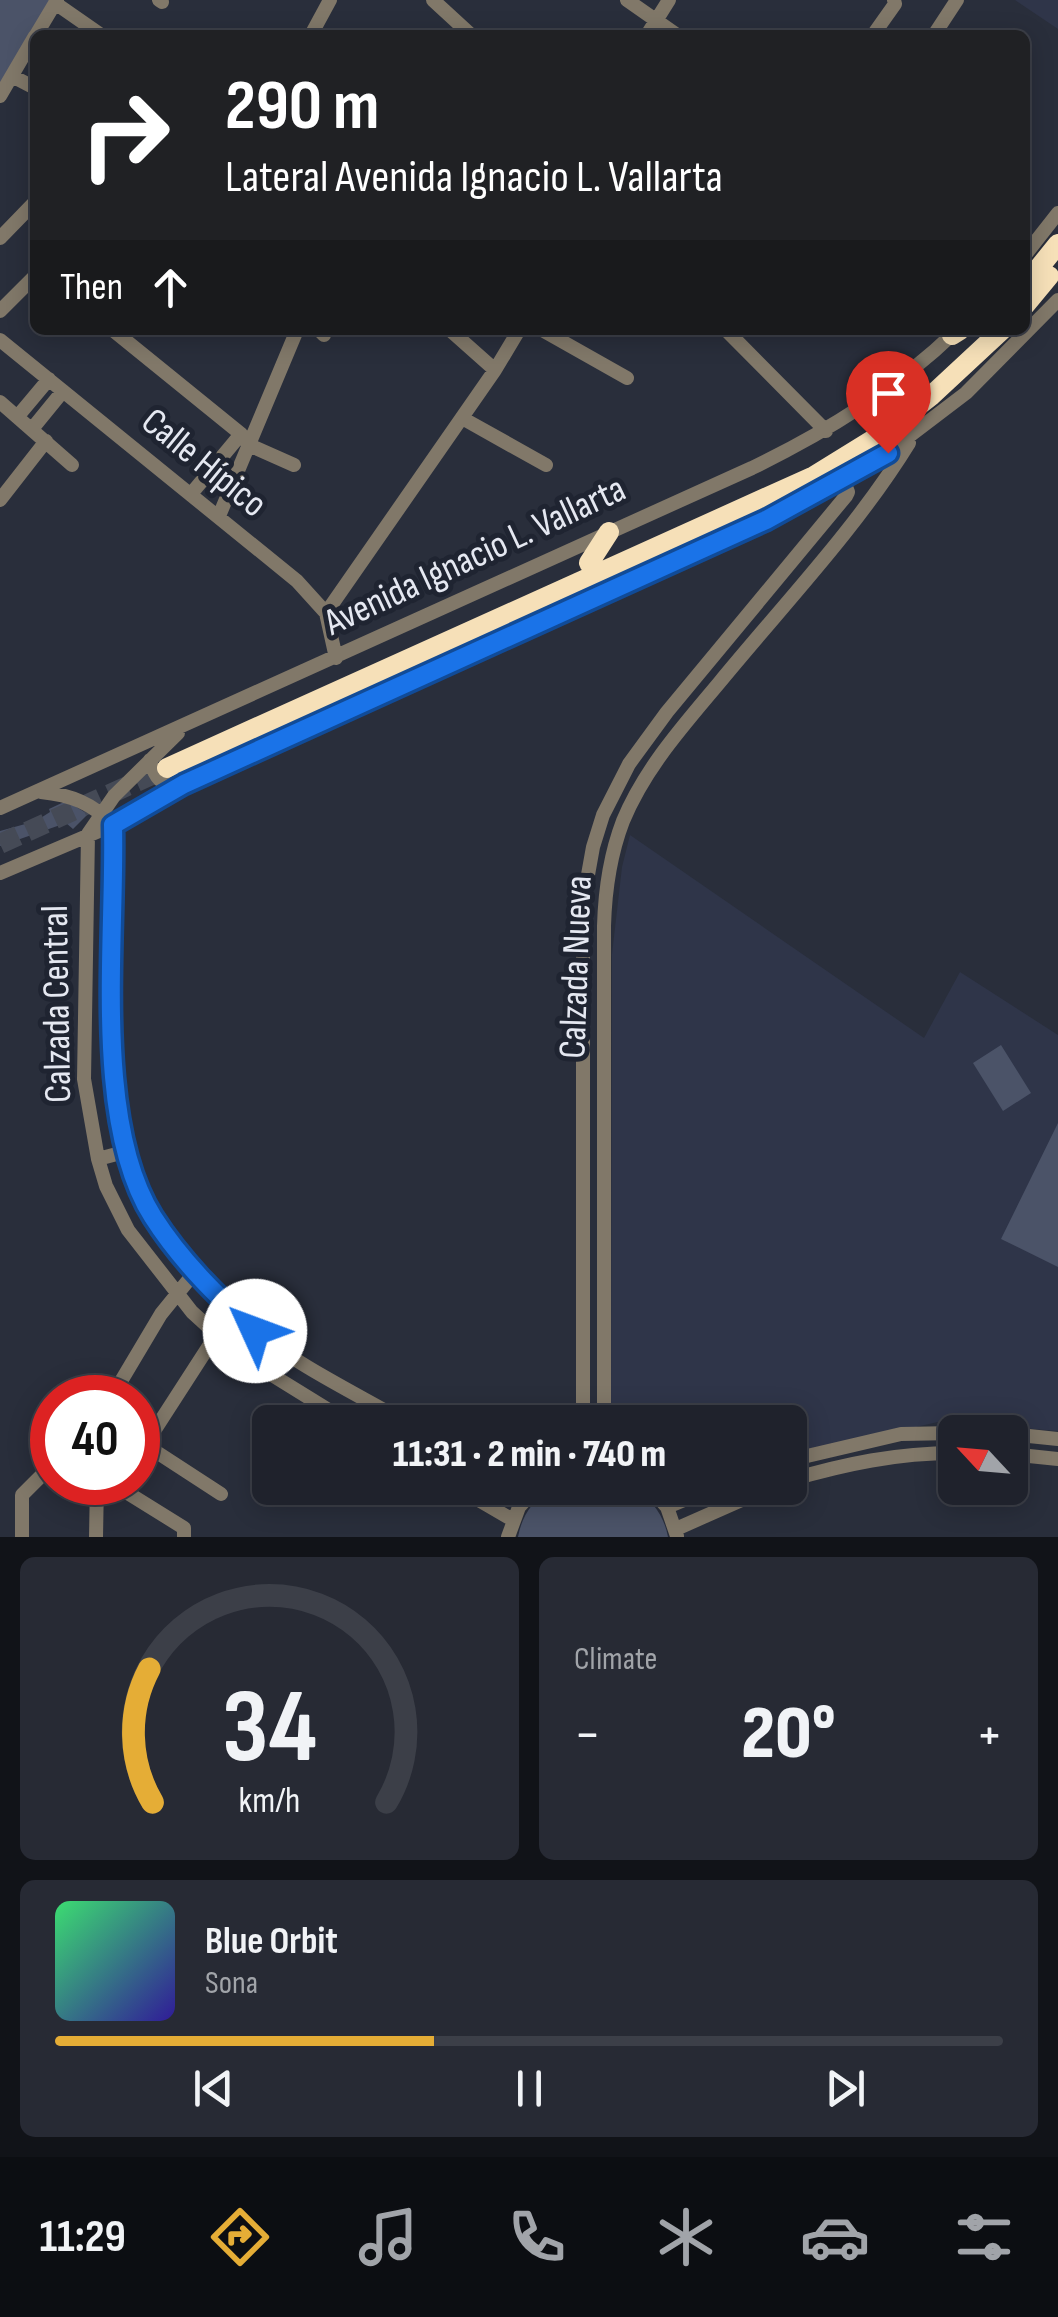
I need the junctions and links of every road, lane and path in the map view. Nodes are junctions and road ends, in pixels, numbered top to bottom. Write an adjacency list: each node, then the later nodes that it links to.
1 (330, 0): 11 (street)
2 (432, 0): 12 (street)
3 (627, 0): 8 (street)
4 (669, 0): 8 (street)
5 (894, 0): 15 (street)
6 (957, 0): 16 (street)
7 (56, 1): 9 (street); 10 (street)
8 (656, 20): 13 (street); 14 (street)
9 (39, 30)
10 (94, 30)
11 (314, 30)
12 (465, 30)
13 (651, 30)
14 (669, 30)
15 (877, 30)
16 (937, 30)
17 (30, 46): 18 (street)
18 (12, 76): 19 (street); 20 (street)
19 (30, 85)
20 (0, 96)
21 (30, 207): 23 (street)
22 (1058, 214): 25 (street)
23 (0, 238)
24 (1058, 244): 27 (highway)
25 (1030, 249)
26 (1057, 267): 29 (highway)
27 (1030, 278)
28 (30, 281): 31 (street)
29 (1030, 299)
30 (1058, 300): 32 (street)
31 (0, 311)
32 (1030, 329)
33 (119, 335): 54 (street)
34 (295, 335): 54 (street)
35 (456, 335): 44 (street)
36 (516, 335): 44 (street)
37 (551, 335): 45 (street)
38 (731, 335): 52 (street)
39 (953, 335): 52 (street, Avenida Ignacio L. Vallarta)
40 (980, 335): 65 (highway, Avenida Ignacio L. Vallarta)
41 (997, 335): 56 (highway, Avenida Ignacio L. Vallarta)
42 (1024, 335): 53 (street)
43 (0, 340): 46 (street, Calle Hípico)
44 (495, 370): 50 (street)
45 (628, 378)
46 (49, 379): 47 (street, Calle Hípico); 49 (street)
47 (64, 392): 51 (street); 61 (street, Calle Hípico)
48 (0, 402): 49 (street)
49 (18, 416): 51 (street)
50 (462, 418): 59 (street); 69 (street)
51 (32, 429): 55 (street)
52 (826, 431): 64 (street, Avenida Ignacio L. Vallarta)
53 (915, 434): 60 (street); 68 (street, Calzada Nueva)
54 (245, 440): 58 (street); 61 (street); 63 (street)
55 (46, 441): 57 (street); 62 (street)
56 (868, 442): 60 (highway); 65 (highway, Avenida Ignacio L. Vallarta)
57 (72, 465)
58 (294, 465)
59 (546, 465)
60 (834, 484): 66 (street); 67 (street)
61 (191, 494): 63 (street, Calle Hípico)
62 (0, 500)
63 (219, 516): 69 (street, Calle Hípico)
64 (609, 532): 65 (highway); 70 (street, Avenida Ignacio L. Vallarta)
65 (593, 568): 66 (highway); 72 (highway, Avenida Ignacio L. Vallarta)
66 (640, 578): 75 (street)
67 (762, 598): 68 (street); 73 (street)
68 (778, 611): 74 (street, Calzada Nueva)
69 (326, 613): 70 (street)
70 (336, 658): 71 (street, Avenida Ignacio L. Vallarta)
71 (186, 726): 72 (street); 76 (street, Avenida Ignacio L. Vallarta)
72 (159, 761): 75 (street); 78 (street)
73 (629, 764): 74 (street); 90 (street)
74 (649, 772): 91 (street, Calzada Nueva)
75 (184, 784): 79 (street)
76 (38, 791): 77 (street, Avenida Ignacio L. Vallarta); 78 (street)
77 (0, 808)
78 (100, 812): 79 (street); 80 (street)
79 (113, 825): 80 (street); 82 (street, Calzada Central)
80 (88, 834): 81 (street); 83 (street, Calzada Central)
81 (0, 873)
82 (128, 1151): 83 (street); 84 (street, Calzada Central)
83 (98, 1159): 85 (street, Calzada Central)
84 (195, 1272): 85 (street); 89 (street, Calzada Central)
85 (175, 1294): 86 (street, Calzada Central); 87 (street)
86 (216, 1335): 88 (street, Calzada Central); 92 (street)
87 (125, 1375)
88 (320, 1405)
89 (377, 1405)
90 (583, 1405)
91 (604, 1405)
92 (160, 1415)
93 (938, 1433): 94 (street)
94 (901, 1434): 98 (street); 100 (street)
95 (1050, 1438): 101 (street)
96 (938, 1453): 98 (street)
97 (160, 1454): 105 (street)
98 (902, 1454): 103 (street)
99 (1028, 1455): 101 (street)
100 (807, 1456)
101 (1041, 1456): 102 (street)
102 (1058, 1459)
103 (807, 1475)
104 (30, 1487): 115 (street)
105 (221, 1494)
106 (97, 1505): 116 (street)
107 (147, 1505): 117 (street)
108 (487, 1505): 113 (street)
109 (520, 1505): 113 (street)
110 (671, 1505): 112 (street)
111 (734, 1505): 114 (street)
112 (666, 1507): 114 (street)
113 (513, 1520): 118 (street)
114 (676, 1533)
115 (22, 1537)
116 (96, 1537)
117 (184, 1537)
118 (508, 1537)

